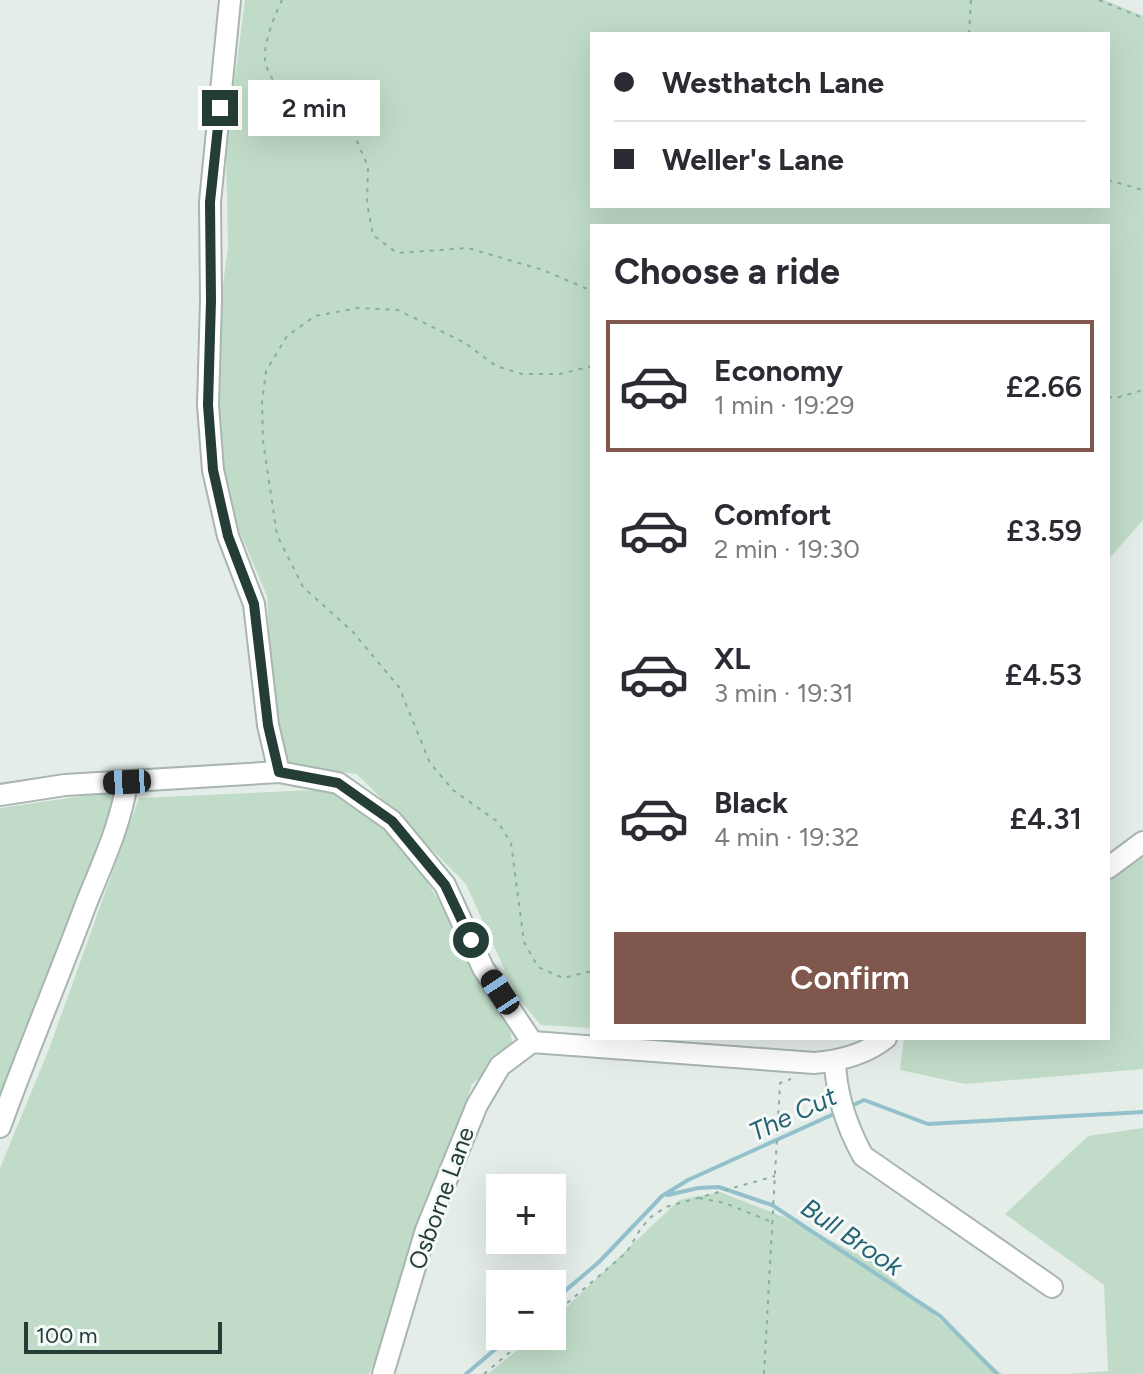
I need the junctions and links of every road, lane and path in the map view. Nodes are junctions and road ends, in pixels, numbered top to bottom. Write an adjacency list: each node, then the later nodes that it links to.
1 (230, 0): 13 (street)
2 (282, 0): 9 (path)
3 (971, 0): 6 (path)
4 (1099, 0): 5 (path)
5 (1143, 18)
6 (969, 32)
7 (1110, 181): 8 (path)
8 (1143, 190)
9 (590, 290)
10 (590, 366): 18 (path)
11 (1143, 390): 12 (path)
12 (1110, 397)
13 (279, 772): 14 (street); 20 (street)
14 (127, 782): 15 (street); 23 (street)
15 (0, 795)
16 (1143, 842): 17 (street)
17 (1110, 867)
18 (590, 971)
19 (883, 1040): 21 (street)
20 (532, 1042): 21 (street); 30 (street, Osborne Lane)
21 (835, 1061): 27 (street)
22 (791, 1079): 24 (path)
23 (0, 1127)
24 (775, 1176): 25 (path); 26 (path)
25 (697, 1198): 26 (path); 28 (path)
26 (773, 1222): 32 (path)
27 (1052, 1287)
28 (566, 1304)
29 (512, 1350): 31 (path)
30 (383, 1374)
31 (484, 1374)
32 (764, 1374)

